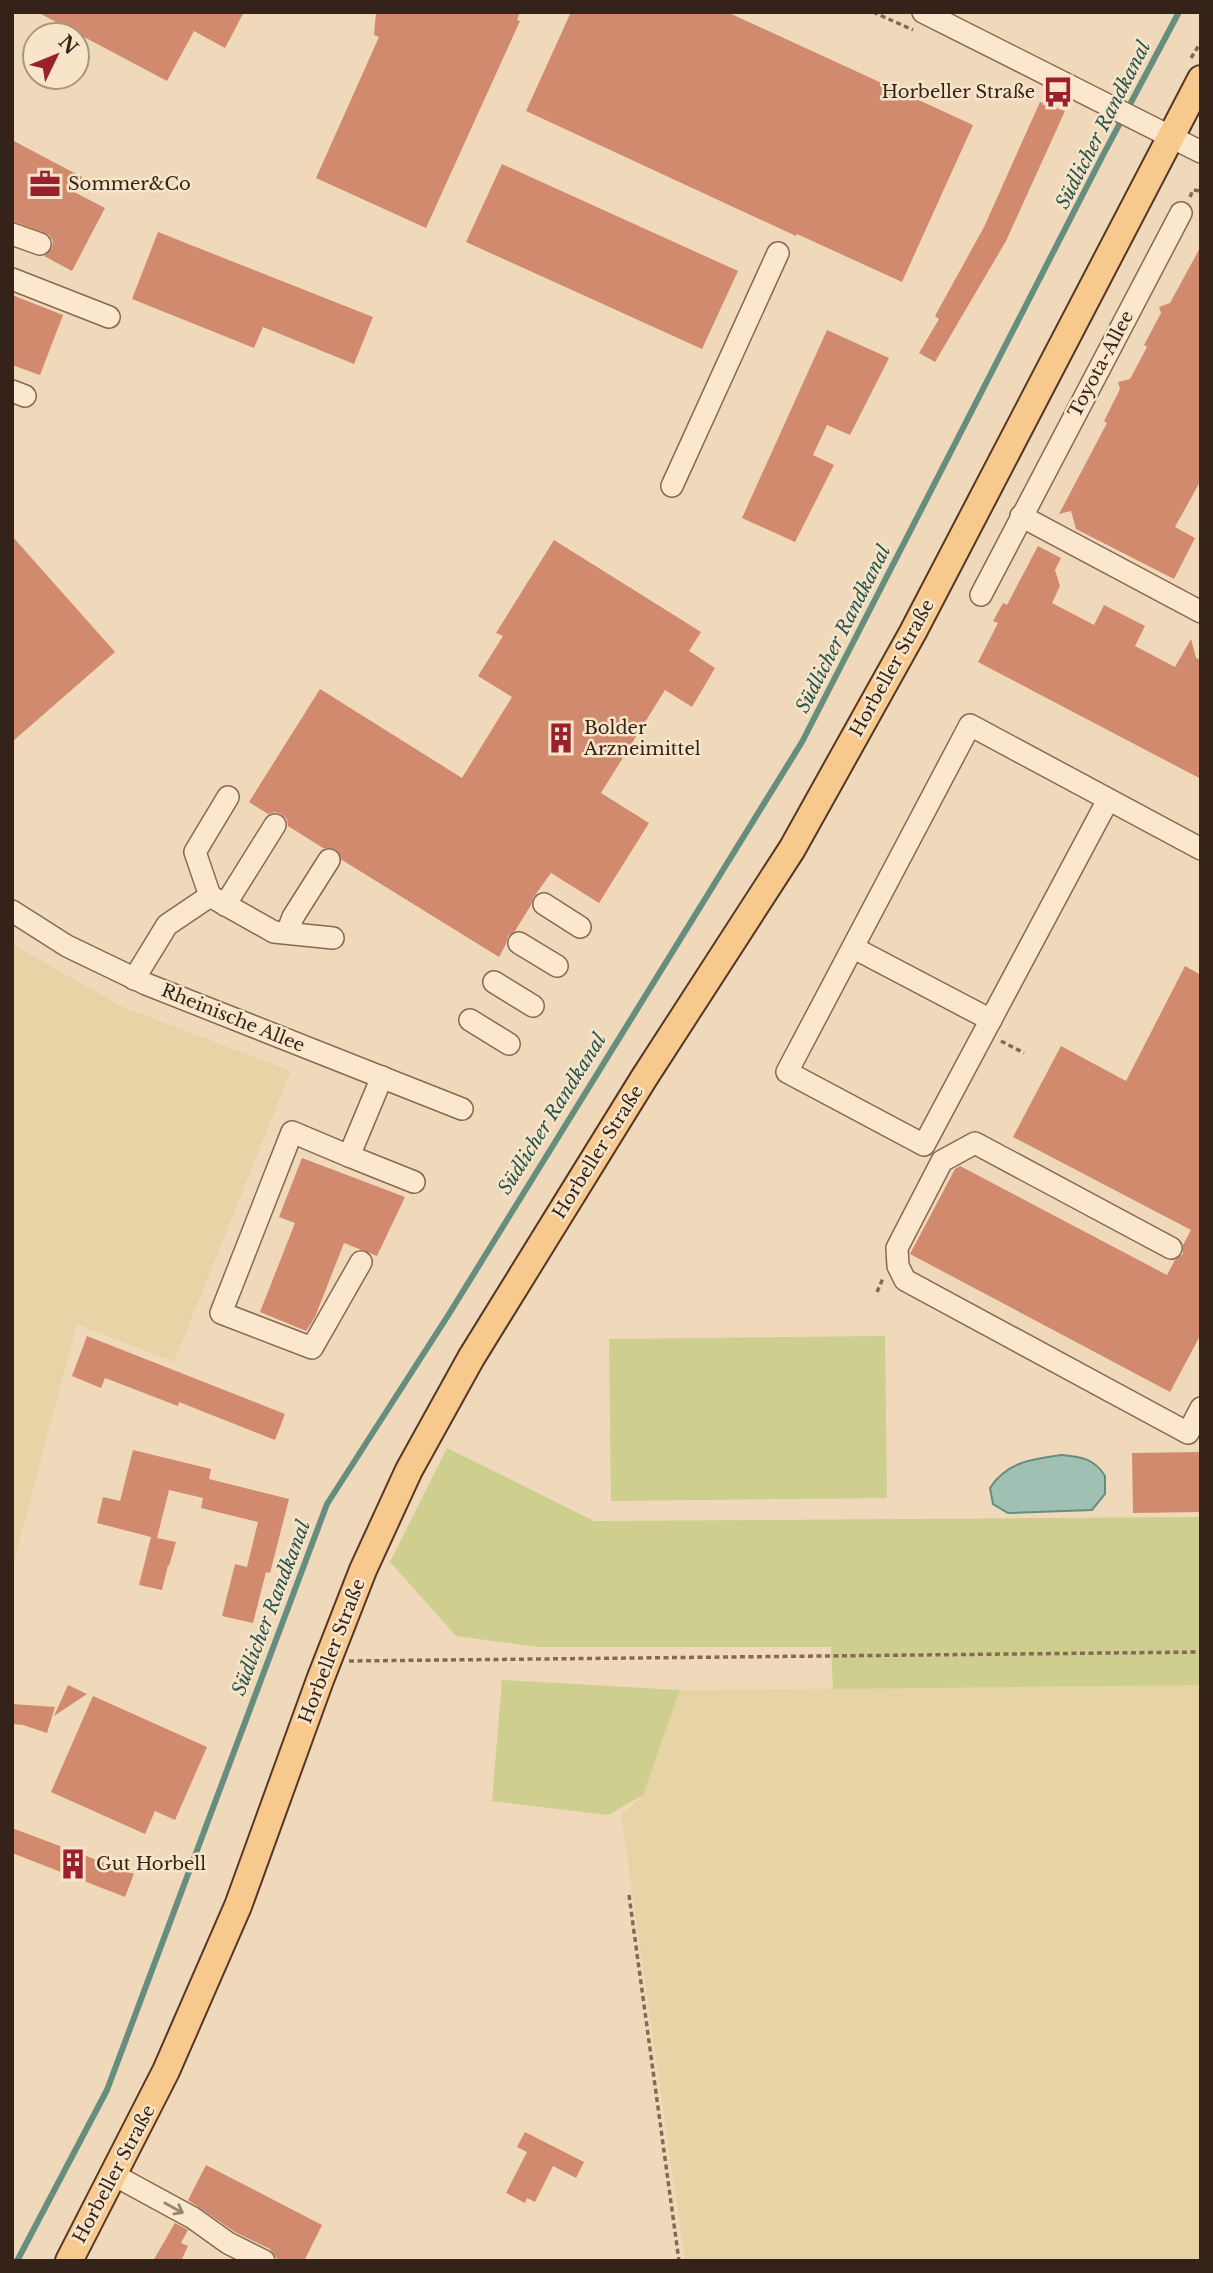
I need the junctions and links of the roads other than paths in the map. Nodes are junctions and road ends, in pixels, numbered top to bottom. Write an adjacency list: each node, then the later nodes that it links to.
1 (922, 12): 3 (street)
2 (1201, 79): 3 (main road, Horbeller Straße)
3 (1159, 131): 4 (street); 42 (main road, Horbeller Straße)
4 (1201, 152)
5 (1181, 213): 12 (street, Toyota-Allee)
6 (12, 234): 7 (street)
7 (40, 244)
8 (778, 253): 11 (street)
9 (12, 279): 10 (street)
10 (109, 317)
11 (672, 486)
12 (1021, 516): 13 (street, Toyota-Allee); 14 (street)
13 (981, 596)
14 (1200, 609)
15 (228, 797): 20 (street)
16 (1108, 800): 18 (street); 27 (street); 33 (street)
17 (275, 825): 20 (street)
18 (1201, 849)
19 (329, 860): 24 (street)
20 (217, 901): 24 (street); 29 (street)
21 (544, 904): 23 (street)
22 (12, 911): 29 (street, Rheinische Allee)
23 (580, 927)
24 (287, 933): 25 (street)
25 (333, 938)
26 (519, 943): 28 (street)
27 (854, 948): 33 (street); 33 (street)
28 (557, 966)
29 (134, 979): 35 (street, Rheinische Allee)
30 (494, 982): 31 (street)
31 (533, 1006)
32 (470, 1020): 34 (street)
33 (988, 1026)
34 (509, 1044)
35 (382, 1077): 36 (street, Rheinische Allee); 37 (street)
36 (462, 1109)
37 (349, 1156): 38 (street); 40 (street)
38 (414, 1182)
39 (1171, 1248): 41 (street)
40 (362, 1262)
41 (1201, 1408)
42 (114, 2175): 43 (main road, Horbeller Straße); 44 (street, one-way to 44)
43 (69, 2261)
44 (264, 2261)

